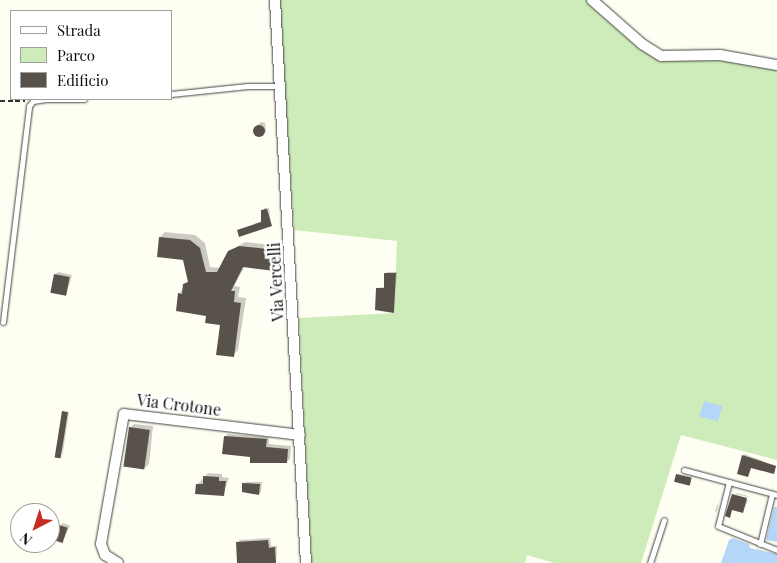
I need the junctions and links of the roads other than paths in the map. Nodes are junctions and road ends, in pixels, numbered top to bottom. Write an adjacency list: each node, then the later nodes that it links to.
1 (275, 0): 4 (street, Via Vercelli)
2 (592, 0): 3 (street)
3 (777, 65)
4 (280, 86): 5 (lane); 8 (street, Via Vercelli)
5 (172, 94)
6 (58, 100): 7 (lane)
7 (3, 322)
8 (300, 435): 15 (street, Via Crotone); 16 (street, Via Vercelli)
9 (684, 470): 10 (lane)
10 (729, 482): 11 (lane); 13 (lane)
11 (775, 495): 13 (lane)
12 (664, 520): 17 (lane)
13 (760, 544): 14 (lane)
14 (777, 550)
15 (118, 563)
16 (306, 563)
17 (650, 563)

